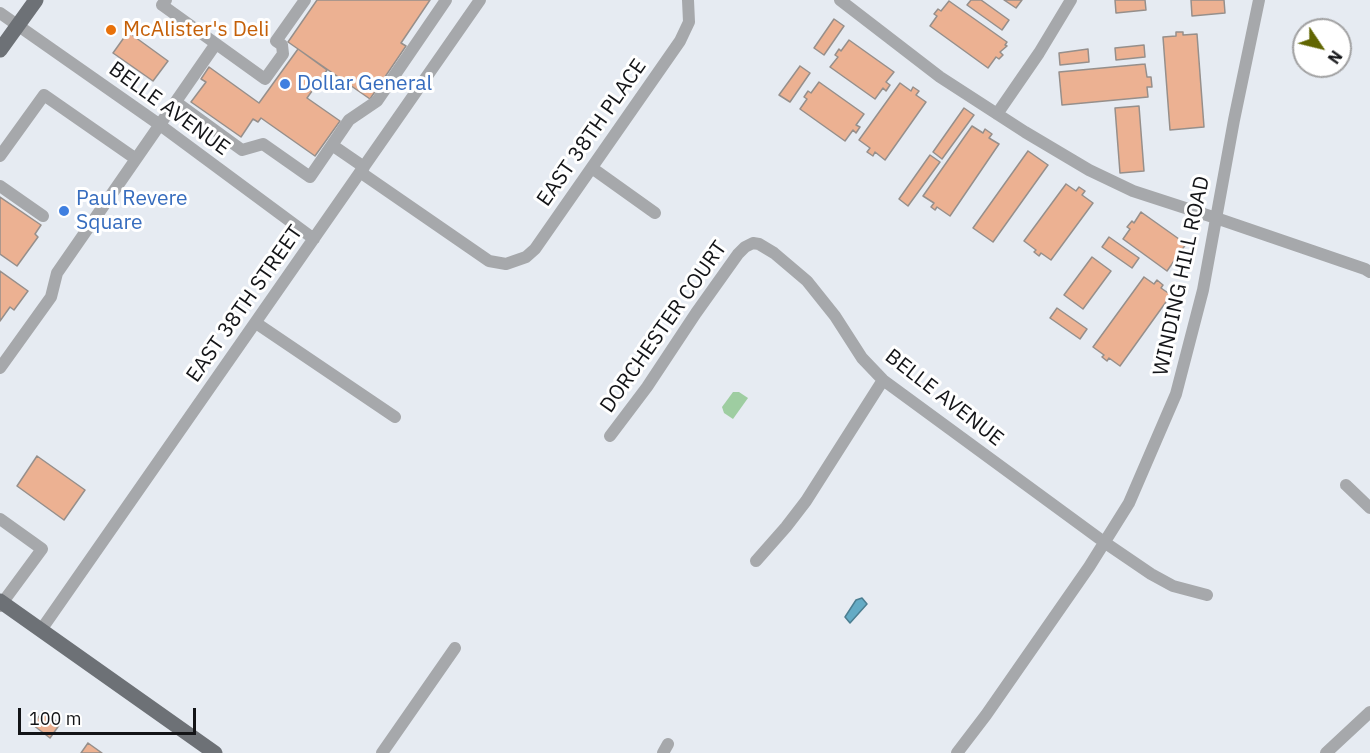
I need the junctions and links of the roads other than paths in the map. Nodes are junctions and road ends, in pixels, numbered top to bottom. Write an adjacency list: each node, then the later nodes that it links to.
1 (36, 0): 11 (main road)
2 (166, 0): 12 (street)
3 (304, 0): 12 (street)
4 (446, 0): 17 (street)
5 (480, 0): 21 (street, EAST 38TH STREET)
6 (688, 0): 20 (street, EAST 38TH PLACE)
7 (840, 0): 15 (street)
8 (1071, 0): 15 (street)
9 (1259, 0): 25 (street, WINDING HILL ROAD)
10 (0, 13): 11 (street, BELLE AVENUE)
11 (18, 25): 13 (main road); 16 (street, BELLE AVENUE)
12 (215, 45): 14 (street)
13 (0, 50)
14 (176, 102): 16 (street); 17 (street)
15 (997, 114): 25 (street)
16 (160, 125): 19 (street); 26 (street, BELLE AVENUE)
17 (332, 145): 21 (street)
18 (0, 156): 19 (street)
19 (136, 159): 30 (street)
20 (592, 168): 21 (street, EAST 38TH PLACE); 23 (street)
21 (362, 170): 26 (street, EAST 38TH STREET)
22 (0, 186): 24 (street)
23 (654, 213)
24 (43, 216)
25 (1216, 218): 28 (street); 37 (street, WINDING HILL ROAD)
26 (314, 239): 29 (street, EAST 38TH STREET)
27 (753, 243): 31 (street, BELLE AVENUE); 33 (street, DORCHESTER COURT)
28 (1370, 272)
29 (256, 323): 32 (street); 41 (street, EAST 38TH STREET)
30 (0, 368)
31 (883, 380): 37 (street, BELLE AVENUE); 38 (street)
32 (395, 417)
33 (610, 436)
34 (1346, 485): 35 (street)
35 (1370, 508)
36 (0, 519): 40 (street)
37 (1104, 542): 39 (street, BELLE AVENUE); 46 (street, WINDING HILL ROAD)
38 (756, 561)
39 (1207, 595)
40 (1, 603): 41 (main road)
41 (41, 630): 44 (main road)
42 (455, 648): 45 (street)
43 (1370, 712): 47 (street)
44 (215, 753)
45 (382, 753)
46 (957, 753)
47 (1326, 753)

